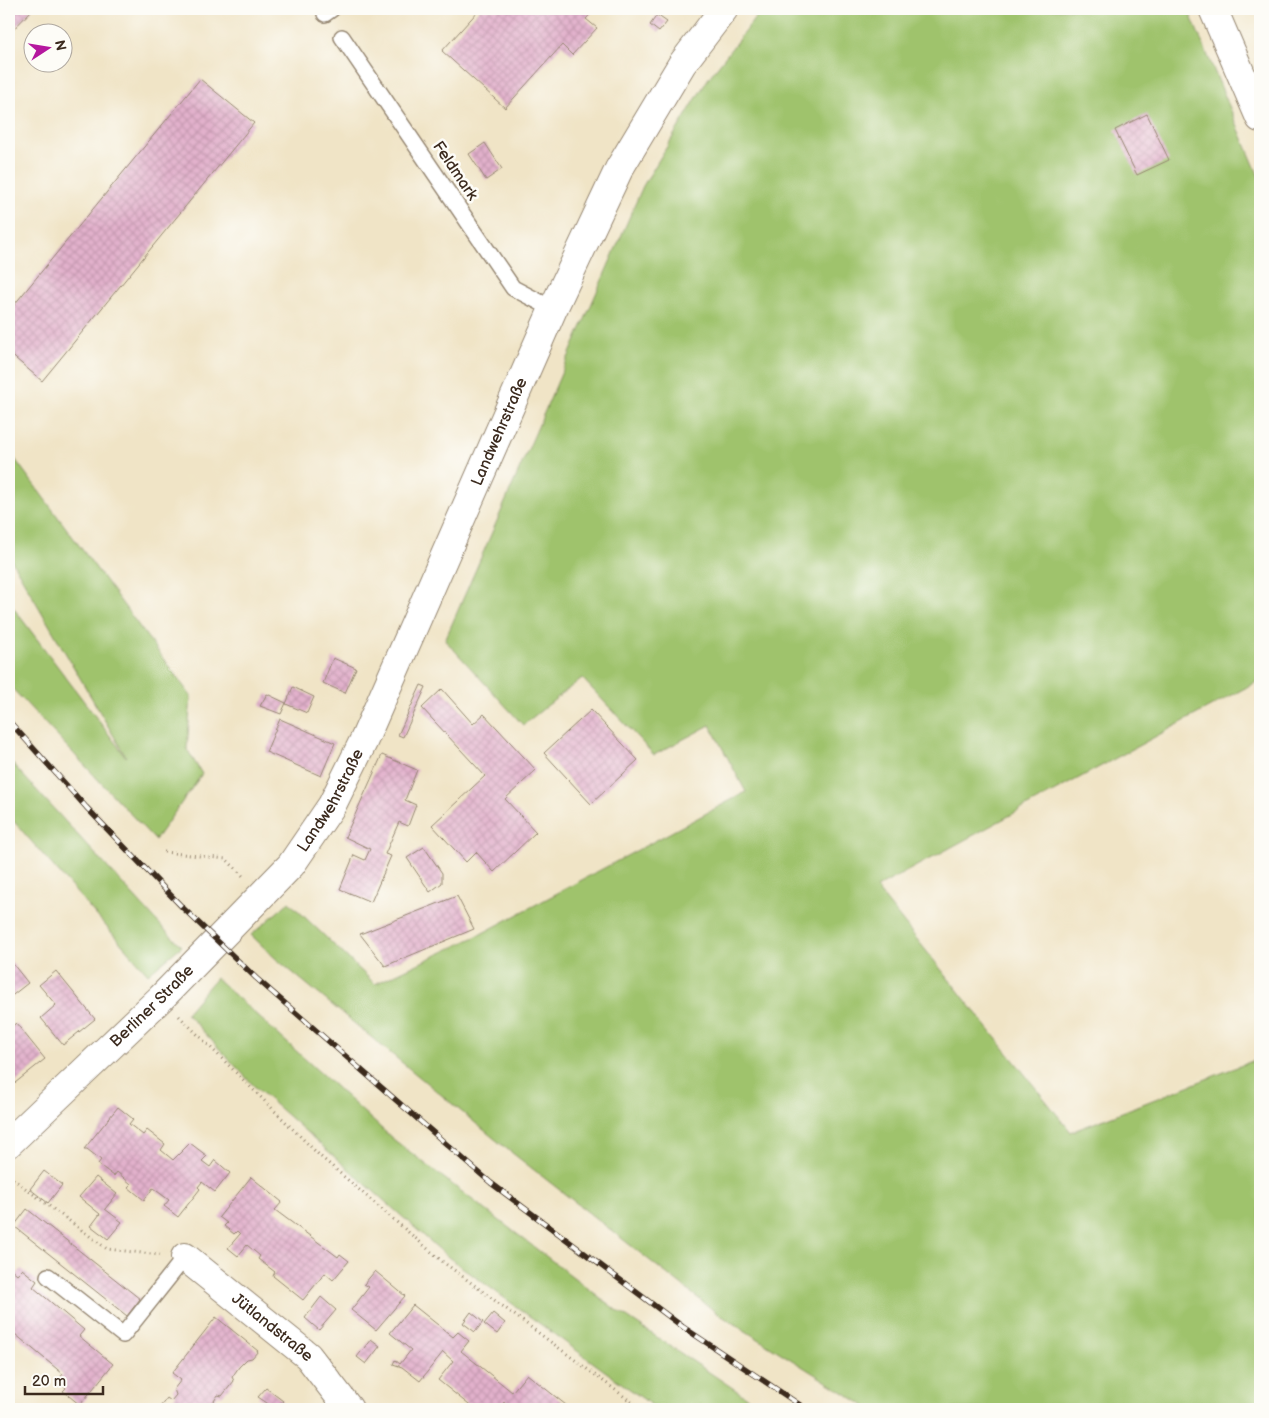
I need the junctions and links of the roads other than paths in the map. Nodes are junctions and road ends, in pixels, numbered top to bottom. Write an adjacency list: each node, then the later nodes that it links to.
1 (1213, 9): 4 (street)
2 (717, 12): 6 (street, Landwehrstraße)
3 (342, 37): 6 (lane, Feldmark)
4 (1252, 70): 5 (street)
5 (1260, 118)
6 (553, 310): 7 (street, Landwehrstraße)
7 (291, 866): 8 (street, Berliner Straße)
8 (9, 1143)
9 (185, 1257): 10 (lane); 11 (street, Jütlandstraße)
10 (48, 1276)
11 (348, 1409)

